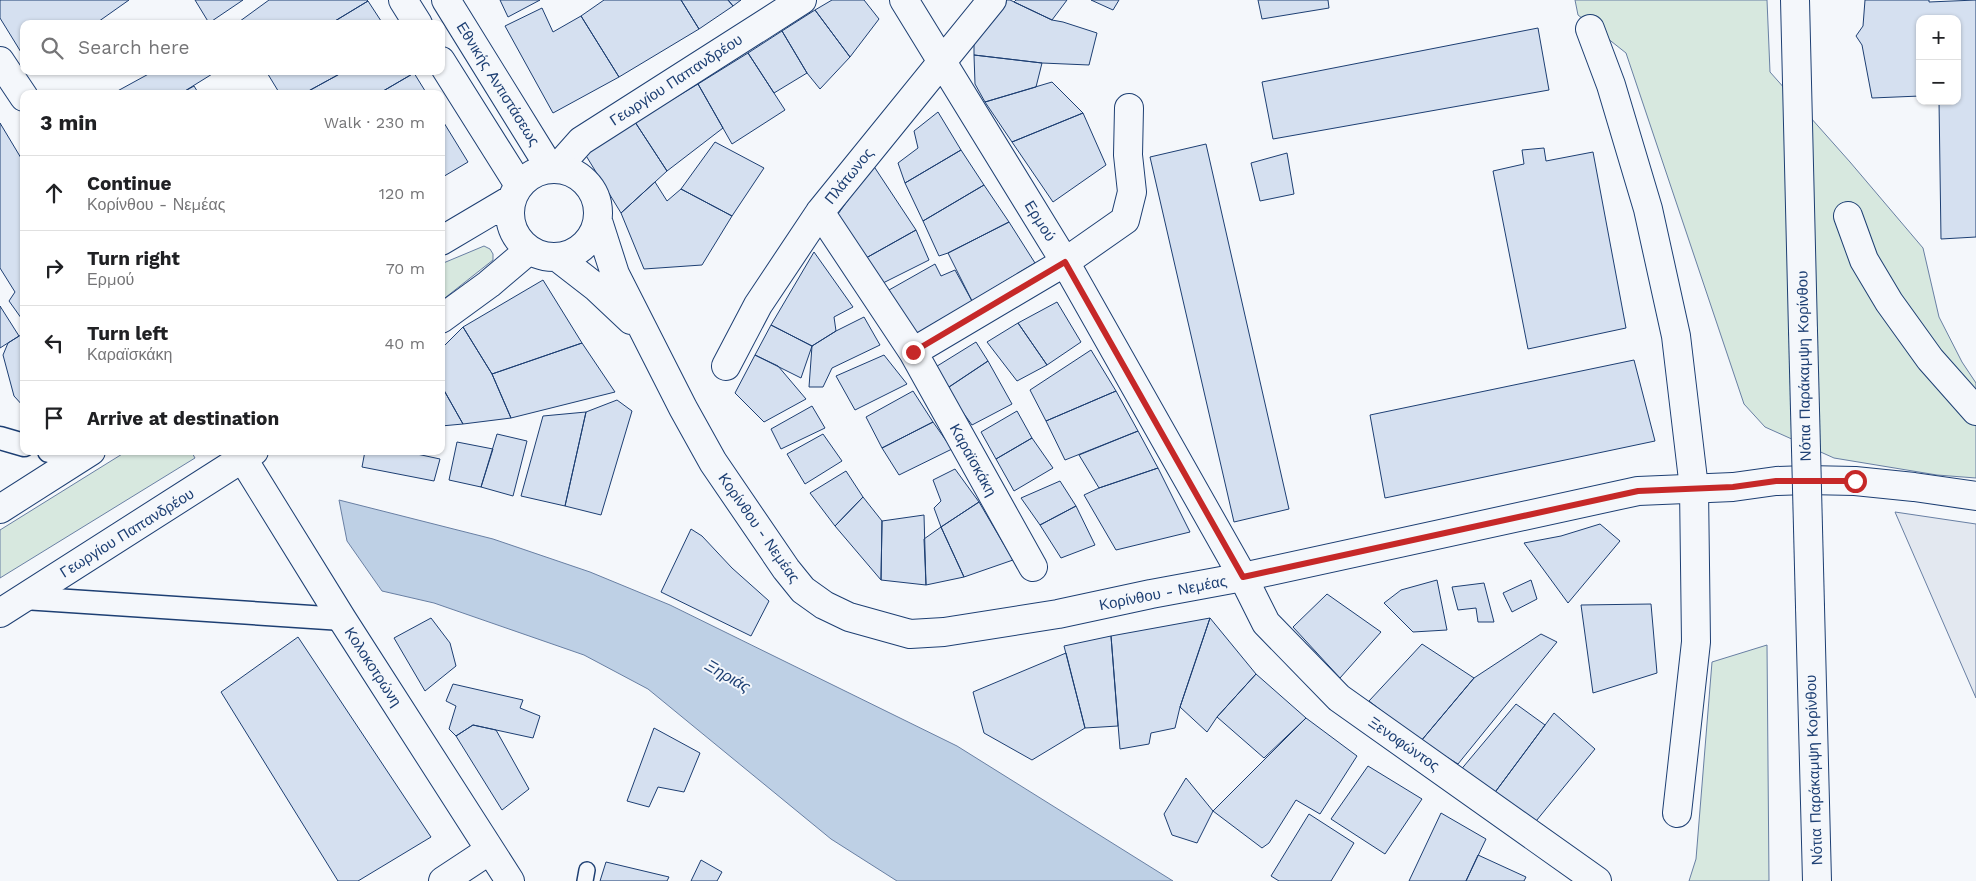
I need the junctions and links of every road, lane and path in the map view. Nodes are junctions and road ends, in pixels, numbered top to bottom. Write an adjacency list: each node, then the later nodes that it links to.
1 (403, 0): 7 (main road)
2 (446, 0): 14 (main road, Εθνικής Αντιστάσεως)
3 (802, 0): 14 (main road, Γεωργίου Παπανδρέου)
4 (904, 0): 10 (main road, Ερμού)
5 (992, 0): 10 (main road, Πλάτωνος)
6 (1794, 0): 46 (main road, Νότια Παράκαμψη Κορίνθου, bridge)
7 (416, 20)
8 (1590, 29): 33 (main road)
9 (0, 61): 12 (main road)
10 (941, 62): 16 (main road, Πλάτωνος); 22 (main road, Ερμού)
11 (445, 68): 15 (main road)
12 (20, 91)
13 (1129, 108): 22 (main road)
14 (553, 168): 15 (main road); 18 (main road)
15 (516, 192): 19 (main road); 20 (main road)
16 (820, 212): 25 (main road, Καραϊσκάκη); 26 (main road, Πλάτωνος)
17 (1848, 216): 27 (main road)
18 (598, 221): 21 (main road); 24 (main road, Κορίνθου - Νεμέας)
19 (445, 238)
20 (529, 250): 21 (main road); 23 (main road)
21 (556, 257): 24 (main road, Κορίνθου - Νεμέας)
22 (1065, 262): 25 (main road); 37 (main road, Ερμού)
23 (445, 316)
24 (646, 334): 37 (main road, Κορίνθου - Νεμέας)
25 (913, 352): 36 (main road, Καραϊσκάκη)
26 (726, 366)
27 (1976, 411)
28 (0, 438): 29 (street)
29 (20, 444)
30 (84, 455): 35 (main road)
31 (243, 455): 38 (main road, Γεωργίου Παπανδρέου)
32 (246, 455): 40 (main road, Κολοκοτρώνη)
33 (1694, 488): 34 (main road, Κορίνθου - Νεμέας); 37 (main road, Κορίνθου - Νεμέας); 41 (main road)
34 (1976, 496)
35 (3, 504)
36 (1033, 567)
37 (1243, 577): 45 (main road, Ξενοφώντος)
38 (24, 598): 39 (main road, Γεωργίου Παπανδρέου); 40 (street)
39 (0, 613)
40 (342, 619): 42 (main road, Κολοκοτρώνη)
41 (1677, 813)
42 (490, 850): 43 (main road); 44 (main road, Κολοκοτρώνη)
43 (443, 881)
44 (510, 881)
45 (1597, 881)
46 (1817, 881)

